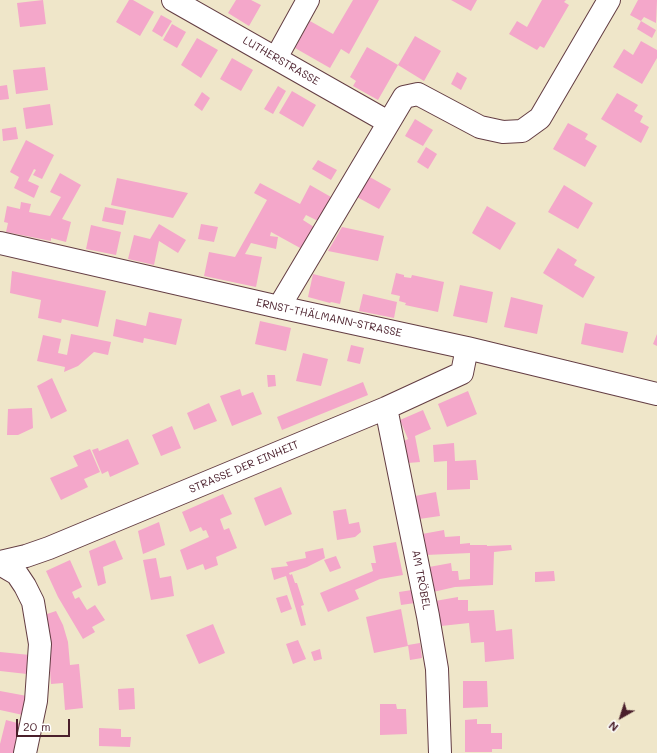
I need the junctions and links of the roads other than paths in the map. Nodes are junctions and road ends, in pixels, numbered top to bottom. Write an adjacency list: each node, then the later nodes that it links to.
1 (173, 0): 4 (street, LUTHERSTRASSE)
2 (308, 0): 4 (street)
3 (609, 0): 5 (street)
4 (276, 58): 5 (street, LUTHERSTRASSE)
5 (388, 122): 7 (street)
6 (0, 243): 7 (street, ERNST-THÄLMANN-STRASSE)
7 (279, 307): 8 (street, ERNST-THÄLMANN-STRASSE)
8 (467, 348): 9 (street, ERNST-THÄLMANN-STRASSE); 10 (street, STRASSE DER EINHEIT)
9 (657, 394)
10 (386, 408): 11 (street, STRASSE DER EINHEIT); 13 (street, AM TRÖBEL)
11 (0, 563): 12 (street)
12 (25, 753)
13 (440, 753)

